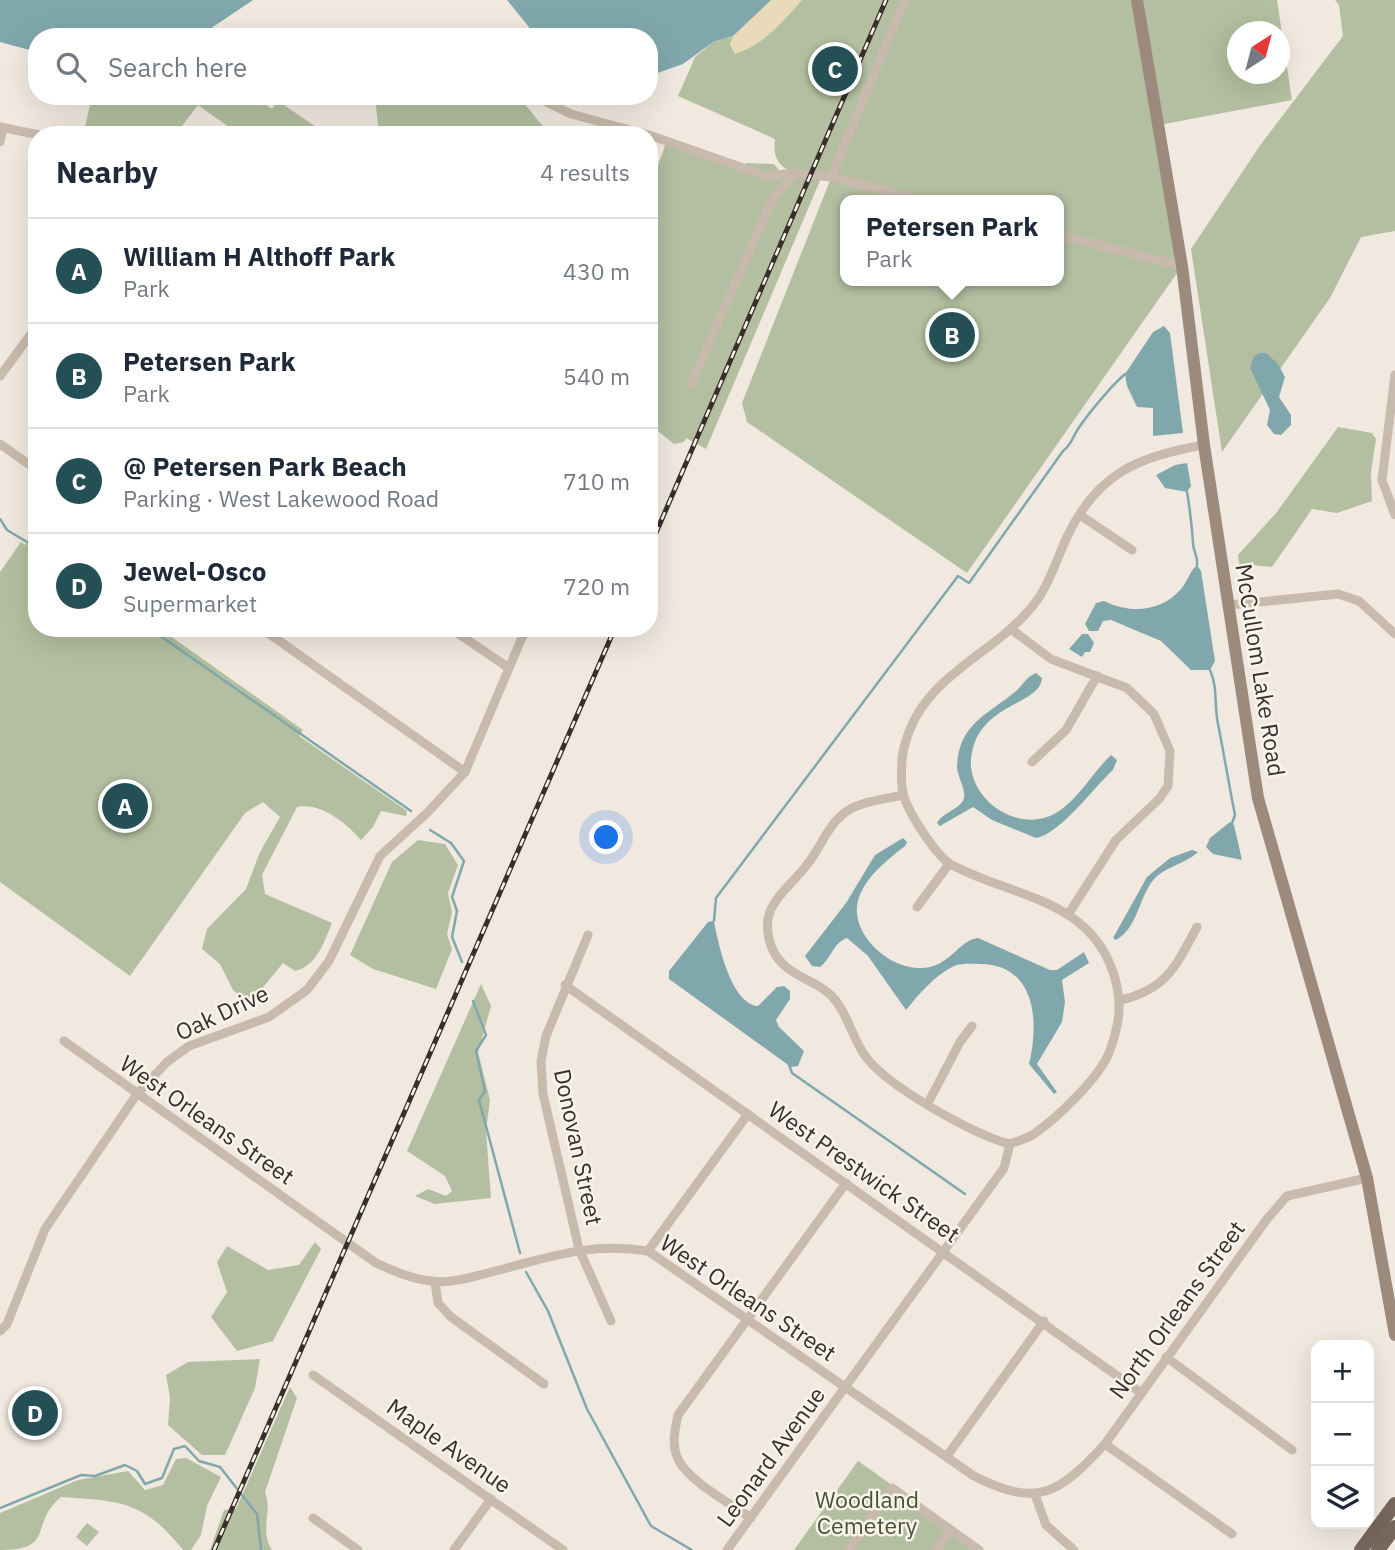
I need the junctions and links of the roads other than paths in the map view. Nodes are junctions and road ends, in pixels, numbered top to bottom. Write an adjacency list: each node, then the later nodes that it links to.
1 (905, 0): 10 (street)
2 (1137, 0): 13 (street, McCullom Lake Road)
3 (552, 105): 4 (street)
4 (616, 126)
5 (1, 127): 6 (street); 8 (street)
6 (28, 133)
7 (658, 138): 9 (street)
8 (0, 142)
9 (795, 173): 10 (street); 17 (street)
10 (831, 177): 11 (street)
11 (902, 195)
12 (1064, 236): 13 (street)
13 (1182, 266): 19 (street, McCullom Lake Road)
14 (28, 344): 16 (street)
15 (1395, 375): 22 (street)
16 (0, 376)
17 (691, 384)
18 (0, 444): 20 (street)
19 (1204, 445): 21 (street); 24 (street, McCullom Lake Road)
20 (28, 464)
21 (1080, 514): 23 (street); 25 (street)
22 (1395, 515)
23 (1132, 550)
24 (1229, 605): 26 (street); 48 (street, McCullom Lake Road)
25 (1012, 631): 31 (street); 34 (street)
26 (1395, 634)
27 (274, 637): 33 (street)
28 (463, 637): 30 (street)
29 (523, 637): 30 (street, Oak Drive)
30 (509, 668): 33 (street, Oak Drive)
31 (1097, 676): 32 (street); 37 (street)
32 (1032, 762)
33 (465, 772): 44 (street, Oak Drive)
34 (903, 795): 35 (street); 45 (street)
35 (949, 864): 36 (street); 37 (street)
36 (918, 906)
37 (1069, 913): 41 (street)
38 (1197, 927): 41 (street)
39 (588, 935): 40 (street, Donovan Street)
40 (565, 985): 46 (street, West Prestwick Street); 50 (street, Donovan Street)
41 (1121, 1000): 47 (street)
42 (972, 1026): 45 (street)
43 (64, 1041): 44 (street, West Orleans Street)
44 (137, 1094): 53 (street, West Orleans Street); 57 (street, Oak Drive)
45 (928, 1103): 47 (street)
46 (748, 1114): 49 (street, West Prestwick Street); 51 (street)
47 (1010, 1144): 52 (street, Leonard Avenue)
48 (1367, 1178): 58 (street, McCullom Lake Road); 59 (street, North Orleans Street)
49 (846, 1183): 52 (street, West Prestwick Street); 54 (street)
50 (579, 1249): 51 (street, West Orleans Street); 53 (street, West Orleans Street); 55 (street, Donovan Street)
51 (648, 1251): 54 (street, West Orleans Street)
52 (944, 1251): 56 (street, West Prestwick Street); 62 (street, Leonard Avenue)
53 (435, 1282): 61 (street)
54 (749, 1318): 62 (street, West Orleans Street); 71 (street)
55 (611, 1321)
56 (1044, 1321): 63 (street, West Prestwick Street); 66 (street)
57 (0, 1331)
58 (1395, 1335)
59 (1166, 1357): 63 (street, North Orleans Street); 65 (street)
60 (313, 1375): 68 (street, Maple Avenue)
61 (544, 1384)
62 (846, 1387): 66 (street, West Orleans Street); 71 (street, Leonard Avenue)
63 (1140, 1392): 64 (street, North Orleans Street)
64 (1105, 1444): 67 (street, North Orleans Street); 74 (street)
65 (1292, 1450)
66 (947, 1456): 67 (street, West Orleans Street)
67 (1035, 1495): 82 (street)
68 (491, 1499): 76 (street); 77 (street, Maple Avenue)
69 (1395, 1504): 83 (main road)
70 (313, 1518): 75 (street)
71 (751, 1518): 78 (street, Leonard Avenue)
72 (1395, 1527): 84 (main road)
73 (951, 1530): 79 (street); 80 (street); 81 (street)
74 (1232, 1534)
75 (358, 1550)
76 (454, 1550)
77 (563, 1550)
78 (727, 1550)
79 (848, 1550)
80 (936, 1550)
81 (979, 1550)
82 (1074, 1550)
83 (1361, 1550)
84 (1378, 1550)

